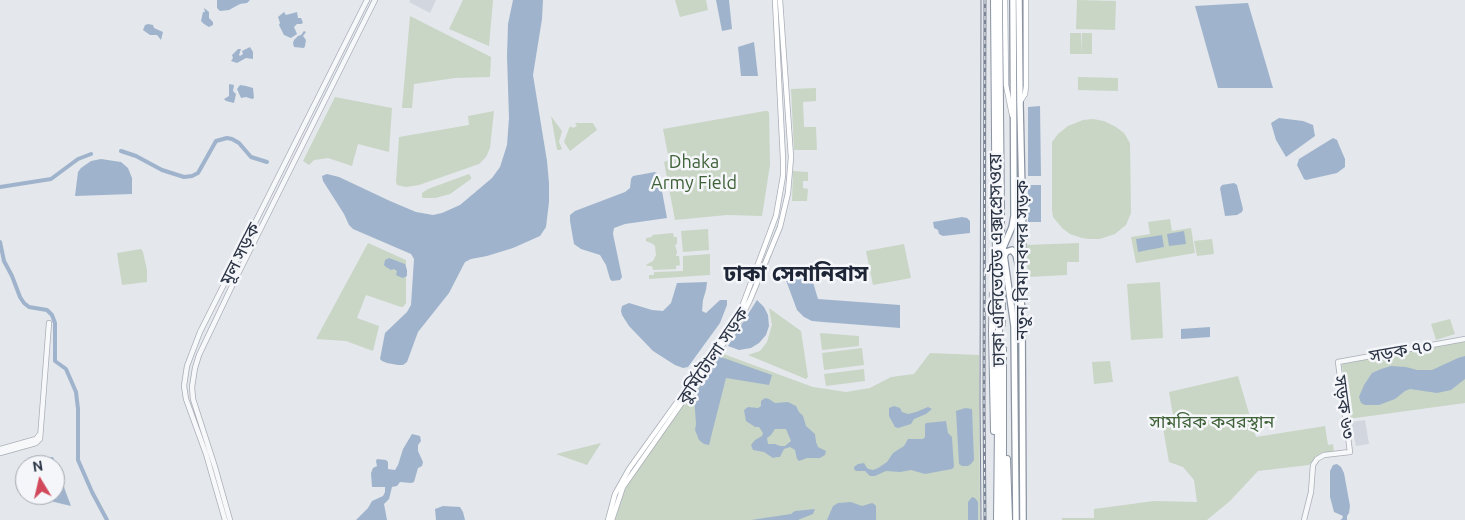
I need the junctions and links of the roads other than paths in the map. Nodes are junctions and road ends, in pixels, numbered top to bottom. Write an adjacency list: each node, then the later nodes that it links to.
1 (367, 0): 14 (street, মূল সড়ক)
2 (375, 0): 15 (street, মূল সড়ক)
3 (776, 0): 31 (main road, কুর্মিটোলা সড়ক)
4 (780, 0): 32 (main road, কুর্মিটোলা সড়ক)
5 (994, 0): 17 (highway, ঢাকা এলিভেটেড এক্সপ্রেসওয়ে)
6 (999, 0): 25 (highway, ঢাকা এলিভেটেড এক্সপ্রেসওয়ে)
7 (1005, 0): 13 (main road)
8 (1013, 0): 11 (highway, নতুন বিমানবন্দর সড়ক)
9 (1019, 0): 11 (highway, নতুন বিমানবন্দর সড়ক)
10 (1026, 0): 12 (main road)
11 (1016, 32): 12 (highway, নতুন বিমানবন্দর সড়ক); 13 (highway, নতুন বিমানবন্দর সড়ক)
12 (1020, 104): 18 (highway, নতুন বিমানবন্দর সড়ক)
13 (1013, 119): 16 (highway, নতুন বিমানবন্দর সড়ক)
14 (285, 164): 15 (street); 23 (street, মূল সড়ক)
15 (292, 167): 22 (street, মূল সড়ক)
16 (1004, 259): 18 (highway); 36 (highway, নতুন বিমানবন্দর সড়ক)
17 (996, 268): 33 (highway, ঢাকা এলিভেটেড এক্সপ্রেসওয়ে); 33 (highway)
18 (1020, 278): 37 (highway, নতুন বিমানবন্দর সড়ক)
19 (49, 322): 24 (street)
20 (1465, 339): 21 (street, সড়ক ৭০)
21 (1338, 362): 38 (street, সড়ক ৬৩)
22 (200, 417): 23 (street); 28 (street, মূল সড়ক)
23 (193, 419): 28 (street, মূল সড়ক)
24 (40, 433): 26 (street); 27 (street)
25 (1004, 435): 34 (highway, ঢাকা এলিভেটেড এক্সপ্রেসওয়ে); 35 (highway)
26 (0, 449)
27 (0, 453)
28 (213, 468): 29 (street, মূল সড়ক); 30 (street, মূল সড়ক)
29 (225, 520)
30 (230, 520)
31 (608, 520)
32 (612, 520)
33 (996, 520)
34 (1003, 520)
35 (1009, 520)
36 (1016, 520)
37 (1023, 520)
38 (1304, 520)

